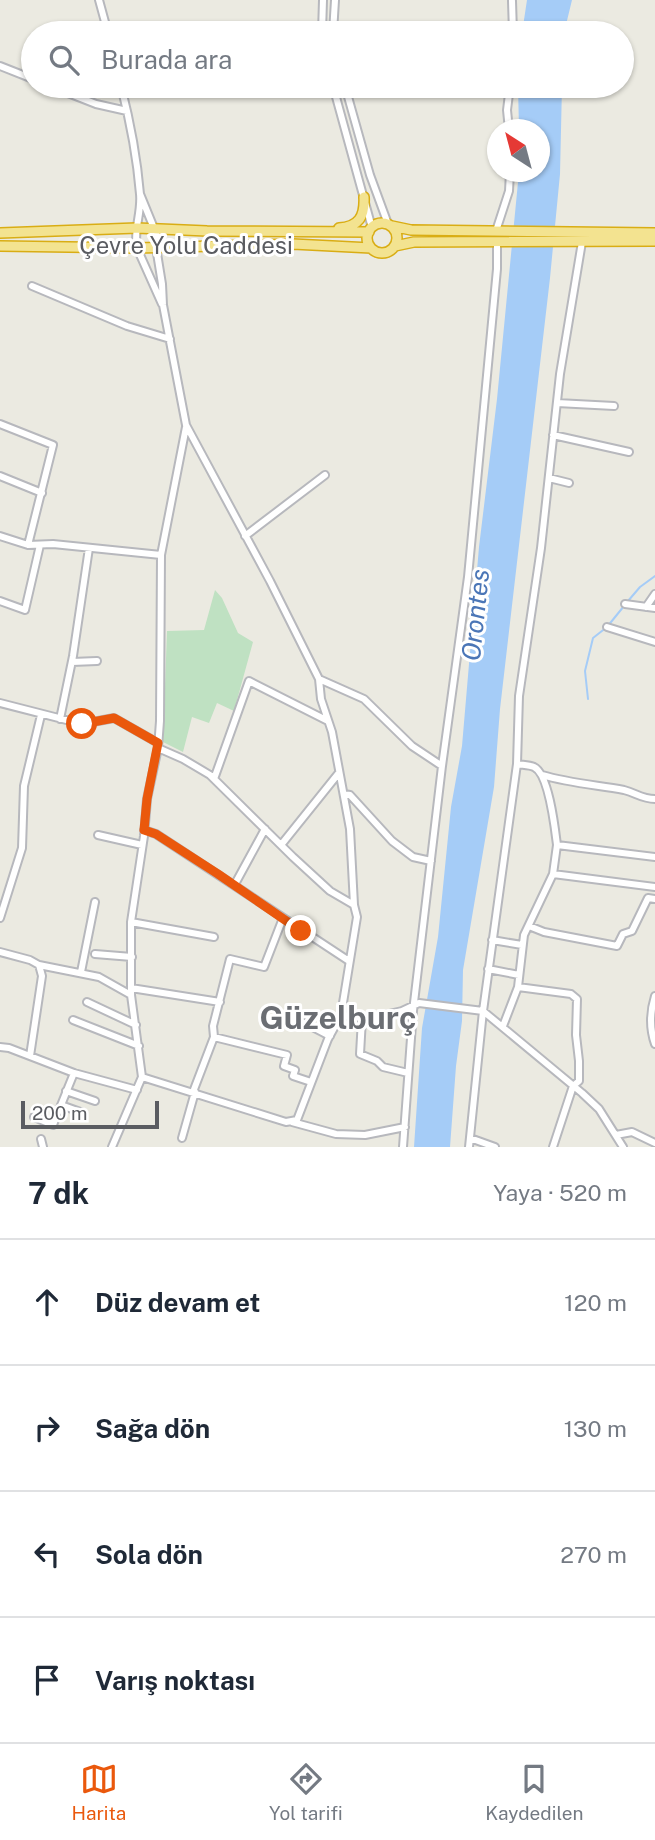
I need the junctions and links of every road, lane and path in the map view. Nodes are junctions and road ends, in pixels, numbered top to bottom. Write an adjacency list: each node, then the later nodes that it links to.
1 (99, 0): 5 (street)
2 (323, 0): 6 (street)
3 (335, 0): 7 (street)
4 (512, 1): 8 (street)
5 (104, 21)
6 (322, 21)
7 (334, 21)
8 (513, 21)
9 (0, 66): 10 (street)
10 (21, 74)
11 (81, 98): 16 (street)
12 (124, 98): 16 (street)
13 (335, 98): 20 (street)
14 (348, 98): 21 (street)
15 (509, 98): 17 (street)
16 (127, 111): 19 (street)
17 (508, 119)
18 (509, 182): 25 (street)
19 (140, 194): 22 (street); 23 (street)
20 (364, 197): 24 (street); 27 (highway)
21 (390, 225): 24 (highway, Çevre Yolu Caddesi); 25 (highway, Çevre Yolu Caddesi); 33 (highway)
22 (137, 228): 23 (highway, Çevre Yolu Caddesi); 26 (highway, Çevre Yolu Caddesi); 35 (street)
23 (155, 228): 27 (highway, Çevre Yolu Caddesi); 34 (street)
24 (370, 230): 27 (highway, Çevre Yolu Caddesi); 36 (highway)
25 (500, 231): 29 (highway, Çevre Yolu Caddesi)
26 (0, 233)
27 (322, 233)
28 (655, 233): 29 (highway, Çevre Yolu Caddesi)
29 (577, 239): 30 (highway, Çevre Yolu Caddesi); 31 (highway, Çevre Yolu Caddesi); 40 (street)
30 (655, 241)
31 (500, 243): 33 (highway, Çevre Yolu Caddesi); 73 (street)
32 (0, 246): 35 (highway, Çevre Yolu Caddesi)
33 (395, 246): 36 (highway, Çevre Yolu Caddesi)
34 (156, 247): 35 (highway, Çevre Yolu Caddesi); 36 (highway, Çevre Yolu Caddesi); 38 (street)
35 (137, 248): 38 (street)
36 (372, 248)
37 (32, 286): 39 (street)
38 (163, 305): 39 (street)
39 (170, 339): 43 (street)
40 (557, 403): 41 (street); 44 (street)
41 (614, 406)
42 (0, 424): 50 (street)
43 (186, 425): 52 (street); 56 (street)
44 (554, 435): 45 (street); 48 (street)
45 (629, 452)
46 (325, 475): 52 (street)
47 (0, 476): 50 (street)
48 (549, 478): 49 (street); 72 (street)
49 (569, 483)
50 (42, 493): 53 (street)
51 (0, 536): 53 (street)
52 (245, 536): 66 (street)
53 (28, 544): 54 (street)
54 (40, 545): 55 (street); 58 (street)
55 (89, 548): 56 (street); 65 (street)
56 (161, 555): 71 (street)
57 (655, 594): 60 (street)
58 (0, 601)
59 (625, 604): 60 (street)
60 (646, 607): 61 (street)
61 (655, 608)
62 (607, 626): 63 (street)
63 (655, 642)
64 (97, 661): 65 (street)
65 (72, 662): 69 (street)
66 (319, 680): 70 (street); 73 (street)
67 (0, 703): 68 (street)
68 (41, 715): 69 (street); 93 (street)
69 (60, 719): 71 (street)
70 (328, 721): 74 (street); 76 (street)
71 (158, 746): 76 (street); 79 (street)
72 (517, 764): 75 (street); 98 (street)
73 (442, 766): 86 (street)
74 (338, 774): 77 (street); 83 (street)
75 (542, 775): 78 (street); 84 (street)
76 (214, 779): 80 (street)
77 (344, 794): 86 (street); 92 (street)
78 (655, 799)
79 (144, 830): 82 (street); 88 (street)
80 (265, 830): 83 (street); 88 (street)
81 (98, 835): 82 (street)
82 (142, 845): 95 (street)
83 (281, 845): 92 (street)
84 (557, 845): 85 (street); 87 (street)
85 (655, 857)
86 (430, 861): 113 (street)
87 (554, 874): 89 (street); 96 (street)
88 (235, 884): 94 (street)
89 (655, 887)
90 (655, 899): 96 (street)
91 (95, 902): 106 (street)
92 (354, 905): 103 (street)
93 (0, 918)
94 (283, 919): 103 (street); 112 (street)
95 (131, 922): 97 (street); 102 (street)
96 (529, 926): 99 (street)
97 (214, 937)
98 (492, 940): 99 (street); 105 (street)
99 (522, 945): 107 (street)
100 (0, 952): 104 (street)
101 (95, 954): 102 (street)
102 (132, 957): 109 (street)
103 (349, 961): 115 (street)
104 (39, 965): 106 (street); 126 (street)
105 (488, 969): 107 (street); 114 (street)
106 (80, 972): 109 (street)
107 (519, 975): 108 (street)
108 (518, 987): 120 (street); 131 (street)
109 (131, 992): 112 (street); 119 (street)
110 (655, 996): 123 (street)
111 (87, 1002): 119 (street)
112 (220, 1002): 122 (street)
113 (416, 1005): 114 (street); 117 (street); 128 (street)
114 (480, 1011): 120 (street); 143 (street)
115 (341, 1016): 117 (street); 121 (street)
116 (288, 1018): 121 (street)
117 (362, 1019): 128 (street)
118 (73, 1020): 124 (street)
119 (136, 1025): 124 (street)
120 (503, 1026): 131 (street)
121 (330, 1036): 130 (street)
122 (214, 1037): 130 (street); 134 (street)
123 (655, 1044)
124 (139, 1046): 129 (street)
125 (0, 1047): 126 (street)
126 (30, 1056): 127 (street)
127 (74, 1073): 132 (street); 133 (street)
128 (408, 1073): 140 (street)
129 (142, 1077): 132 (street); 134 (street)
130 (311, 1082): 139 (street)
131 (573, 1086): 141 (street); 150 (street)
132 (137, 1090): 146 (street)
133 (66, 1091): 135 (street); 136 (street)
134 (194, 1092): 139 (street); 142 (street)
135 (95, 1101)
136 (61, 1105): 137 (street); 138 (street)
137 (83, 1113)
138 (34, 1117)
139 (292, 1122): 140 (street)
140 (405, 1127): 147 (street)
141 (616, 1135): 144 (street); 145 (street)
142 (182, 1138)
143 (470, 1138): 148 (street); 149 (street)
144 (655, 1143)
145 (622, 1146)
146 (112, 1147)
147 (403, 1147)
148 (469, 1147)
149 (495, 1147)
150 (554, 1147)

